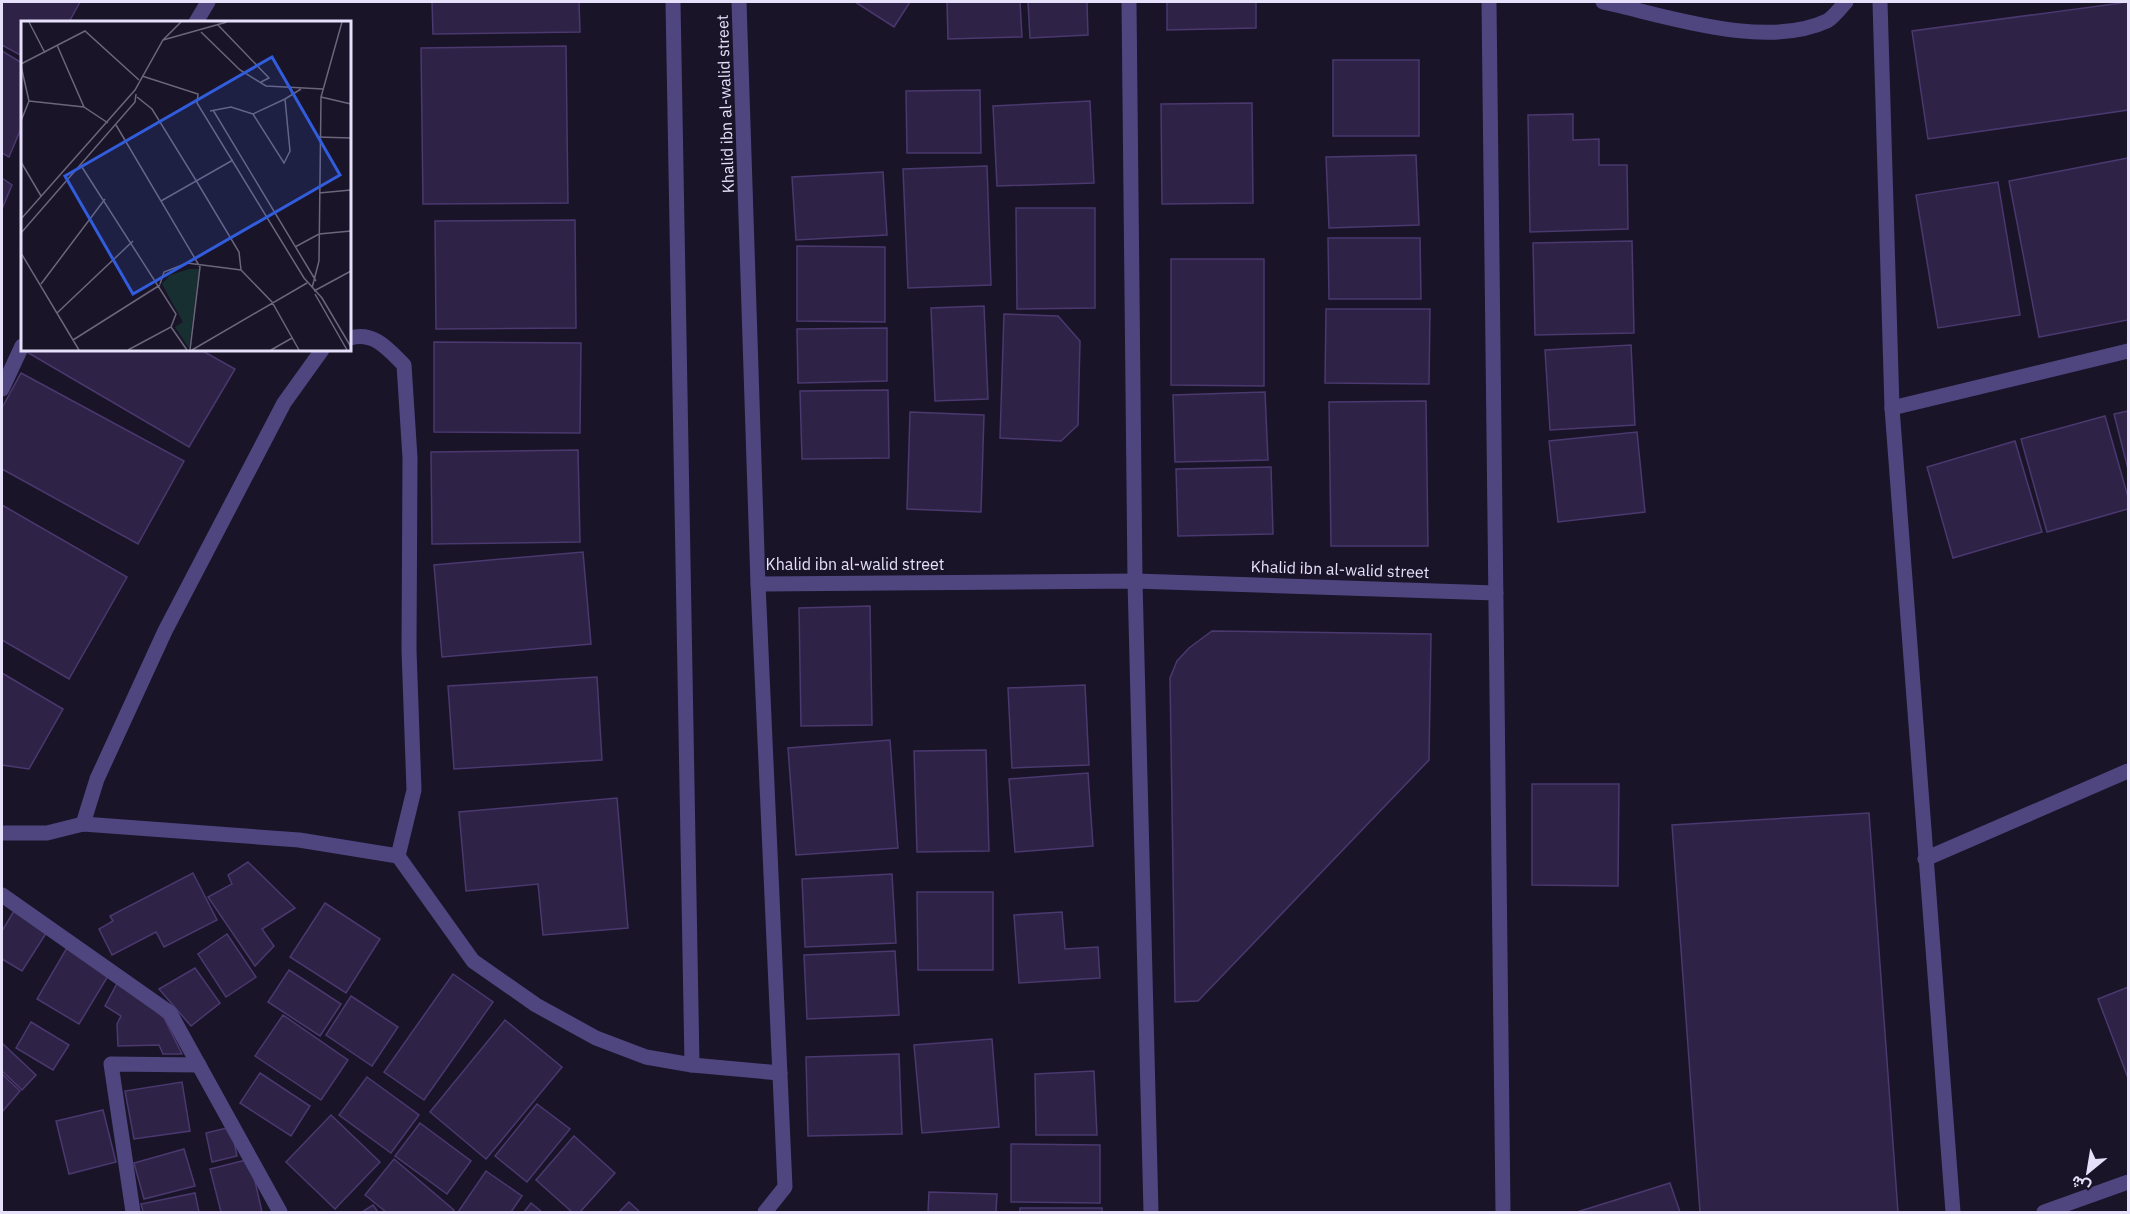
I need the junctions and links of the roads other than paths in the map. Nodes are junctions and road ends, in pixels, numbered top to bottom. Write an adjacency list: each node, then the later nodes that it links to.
1 (208, 2): 9 (street)
2 (673, 2): 26 (street)
3 (739, 2): 17 (street, Khalid ibn al-walid street)
4 (1129, 2): 16 (street)
5 (1489, 2): 18 (street)
6 (1603, 2): 7 (street)
7 (1846, 2)
8 (1880, 2): 15 (street)
9 (197, 21)
10 (351, 338): 22 (street)
11 (21, 348): 14 (street)
12 (321, 351): 20 (street)
13 (2128, 351): 15 (street)
14 (2, 389)
15 (1892, 408): 23 (street)
16 (1135, 581): 17 (street, Khalid ibn al-walid street); 18 (street, Khalid ibn al-walid street); 32 (street)
17 (758, 584): 27 (street)
18 (1496, 592): 33 (street)
19 (2128, 771): 23 (street)
20 (83, 824): 21 (street); 22 (street)
21 (2, 833)
22 (398, 856): 26 (street)
23 (1925, 859): 34 (street)
24 (2, 895): 25 (street)
25 (199, 1065): 29 (street); 30 (street)
26 (692, 1065): 27 (street)
27 (780, 1073): 31 (street)
28 (2128, 1182): 35 (street)
29 (133, 1212)
30 (280, 1212)
31 (765, 1212)
32 (1151, 1212)
33 (1503, 1212)
34 (1953, 1212)
35 (2044, 1212)

